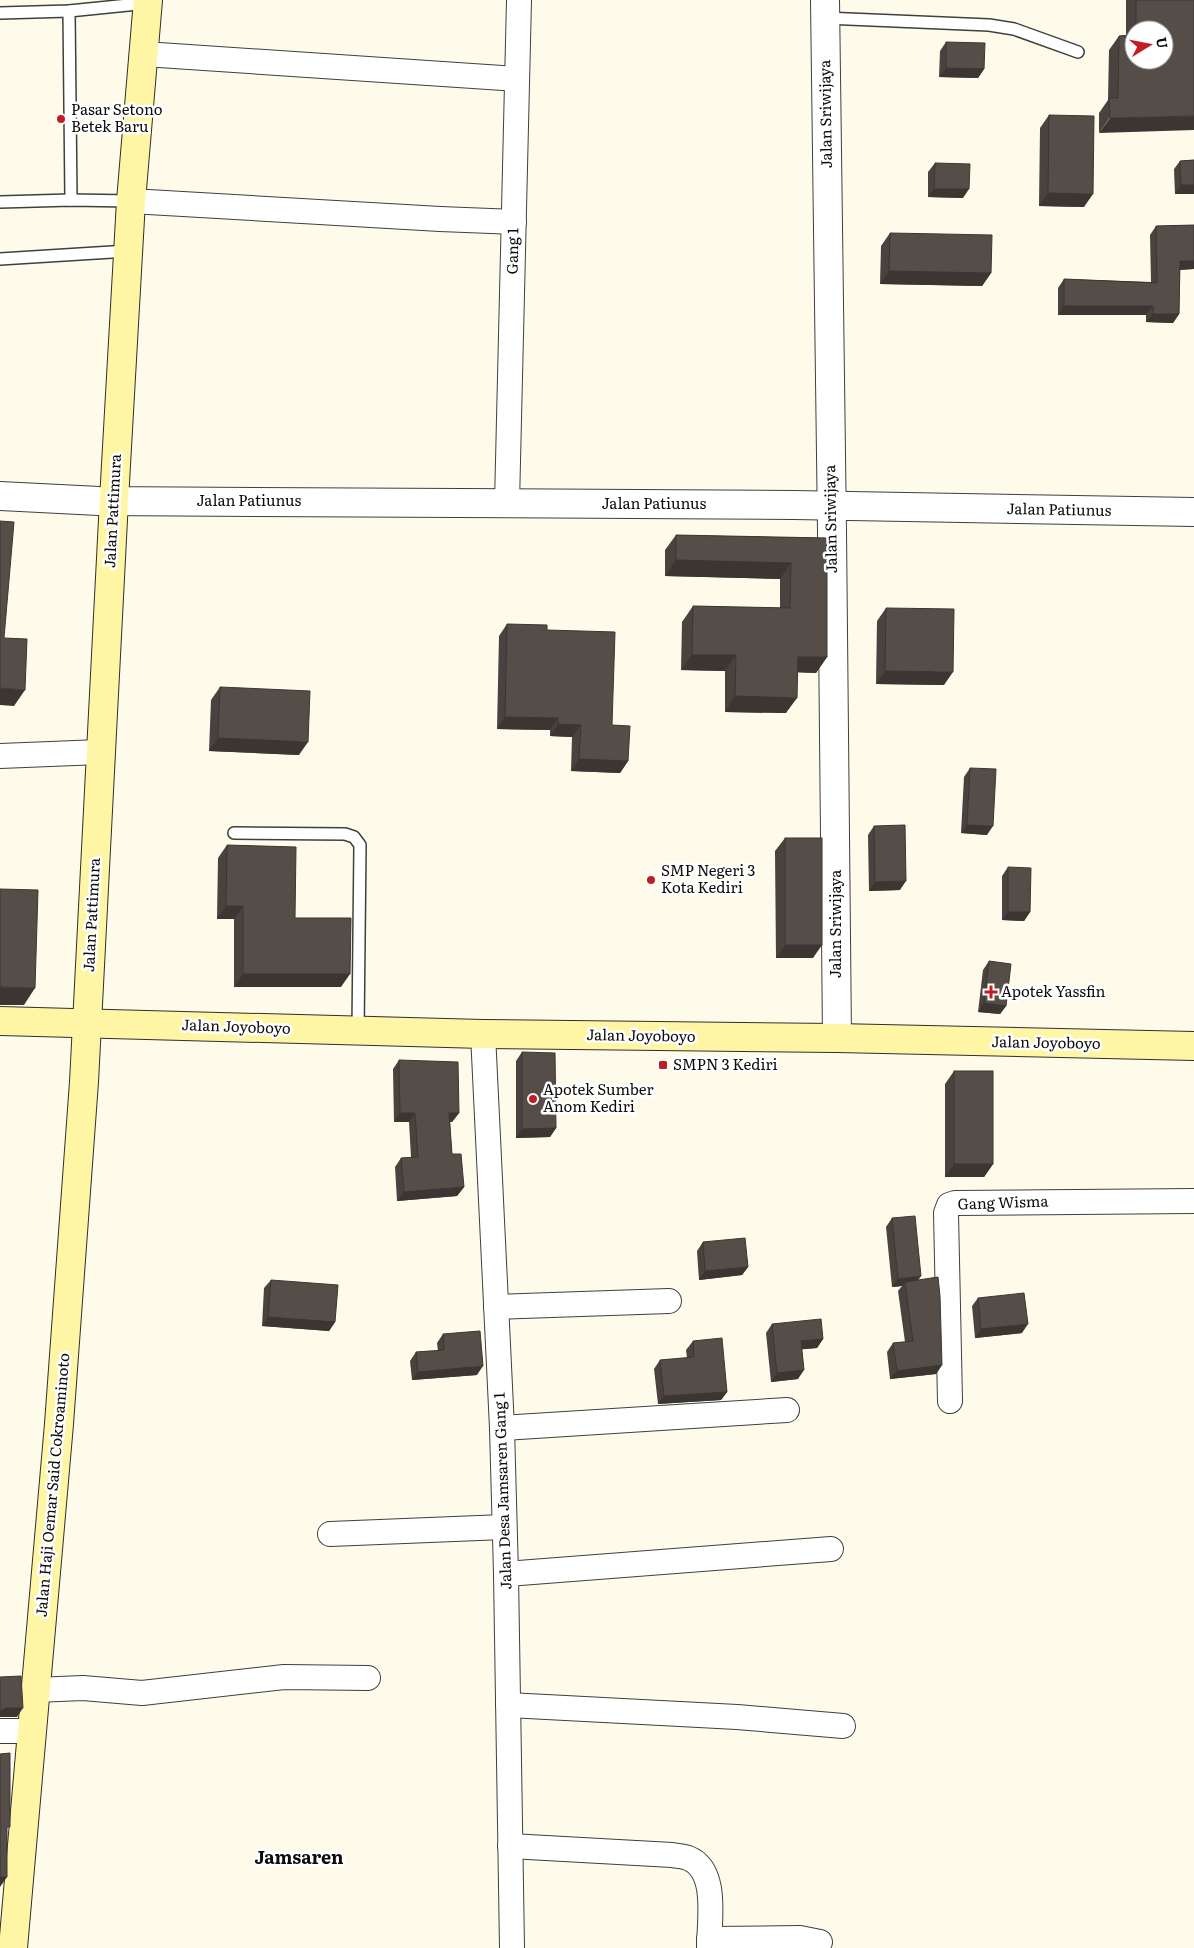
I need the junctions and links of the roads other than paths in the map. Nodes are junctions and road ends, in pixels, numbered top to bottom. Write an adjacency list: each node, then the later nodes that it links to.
1 (519, 0): 8 (street, Gang 1)
2 (148, 2): 4 (lane); 7 (main road, Jalan Pattimura)
3 (825, 9): 6 (lane); 18 (street, Jalan Sriwijaya)
4 (69, 11): 5 (lane); 9 (lane)
5 (0, 13)
6 (1078, 52)
7 (144, 54): 8 (street); 10 (main road, Jalan Pattimura)
8 (516, 80): 12 (street, Gang 1)
9 (71, 200): 10 (lane); 11 (lane)
10 (131, 201): 12 (street); 13 (main road, Jalan Pattimura)
11 (0, 202)
12 (514, 222): 17 (street, Gang 1)
13 (128, 251): 14 (lane); 16 (main road, Jalan Pattimura)
14 (0, 259)
15 (0, 496): 16 (street, Jalan Patiunus)
16 (114, 500): 17 (street, Jalan Patiunus); 20 (main road, Jalan Pattimura)
17 (507, 502): 18 (street, Jalan Patiunus)
18 (831, 506): 19 (street, Jalan Patiunus); 27 (street, Jalan Sriwijaya)
19 (1194, 512)
20 (100, 752): 21 (street); 24 (main road, Jalan Pattimura)
21 (0, 756)
22 (234, 833): 25 (lane)
23 (0, 1022): 24 (main road, Jalan Joyoboyo)
24 (87, 1022): 25 (main road, Jalan Joyoboyo); 40 (main road, Jalan Haji Oemar Said Cokroaminoto)
25 (358, 1031): 26 (main road, Jalan Joyoboyo)
26 (483, 1034): 27 (main road, Jalan Joyoboyo); 31 (street, Jalan Desa Jamsaren Gang 1)
27 (836, 1038): 28 (main road, Jalan Joyoboyo)
28 (1194, 1046)
29 (1194, 1200): 32 (street, Gang Wisma)
30 (668, 1301): 31 (street)
31 (496, 1307): 34 (street, Jalan Desa Jamsaren Gang 1)
32 (950, 1401)
33 (787, 1410): 34 (street)
34 (502, 1428): 35 (street, Jalan Desa Jamsaren Gang 1)
35 (504, 1527): 36 (street); 38 (street, Jalan Desa Jamsaren Gang 1)
36 (330, 1534)
37 (831, 1549): 38 (street)
38 (506, 1574): 41 (street, Jalan Desa Jamsaren Gang 1)
39 (368, 1678): 40 (street)
40 (35, 1690): 44 (main road, Jalan Haji Oemar Said Cokroaminoto)
41 (508, 1705): 42 (street); 45 (street, Jalan Desa Jamsaren Gang 1)
42 (842, 1726)
43 (0, 1731): 44 (street)
44 (31, 1731): 48 (main road, Jalan Haji Oemar Said Cokroaminoto)
45 (510, 1846): 47 (street); 49 (street, Jalan Desa Jamsaren Gang 1)
46 (820, 1942): 47 (street)
47 (709, 1943)
48 (13, 1948)
49 (512, 1948)

